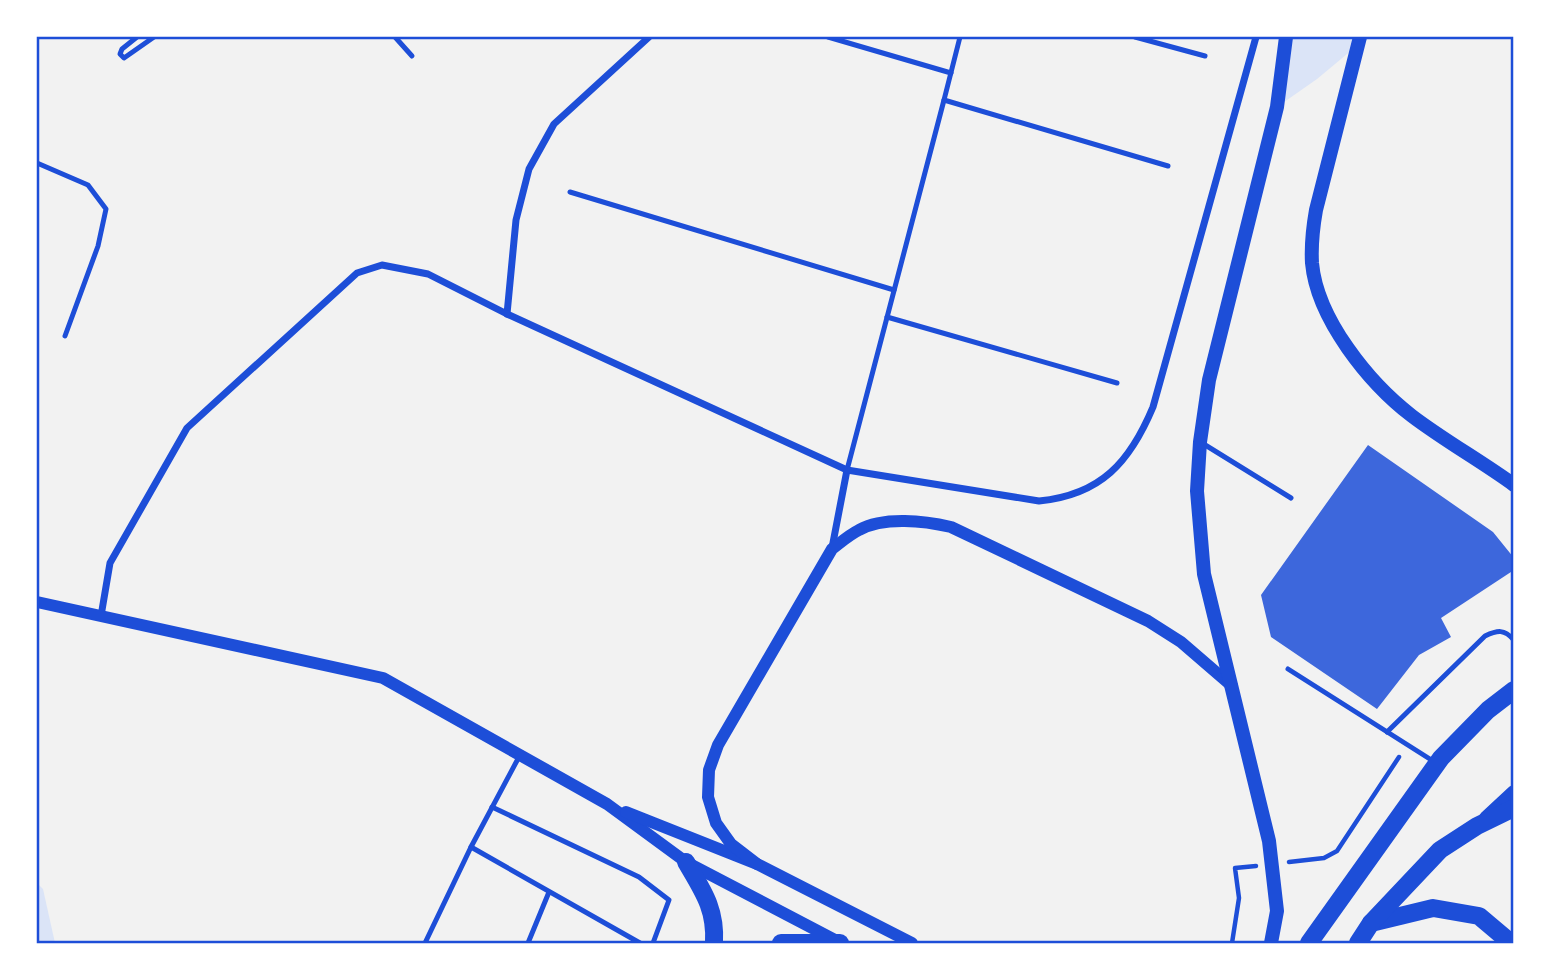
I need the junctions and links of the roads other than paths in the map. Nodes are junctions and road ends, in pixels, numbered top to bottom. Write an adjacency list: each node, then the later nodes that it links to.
1 (137, 37): 2 (lane)
2 (154, 37)
3 (395, 37): 11 (lane)
4 (649, 37): 19 (street)
5 (828, 37): 13 (lane)
6 (960, 37): 13 (lane)
7 (1135, 37): 12 (lane)
8 (1256, 37): 24 (street)
9 (1286, 37): 23 (main road)
10 (1360, 37): 25 (main road)
11 (412, 56)
12 (1205, 57)
13 (951, 73): 14 (lane)
14 (944, 100): 16 (lane); 18 (lane)
15 (37, 163): 21 (lane)
16 (1168, 166)
17 (570, 192): 18 (lane)
18 (894, 290): 20 (lane)
19 (507, 314): 24 (street); 29 (street)
20 (887, 317): 22 (lane); 24 (lane)
21 (65, 336)
22 (1117, 383)
23 (1200, 442): 26 (lane); 32 (main road)
24 (846, 470): 27 (street)
25 (1514, 485)
26 (1292, 498)
27 (832, 549): 32 (street); 44 (street)
28 (37, 602): 29 (street)
29 (101, 616): 35 (street)
30 (1514, 640): 34 (lane)
31 (1288, 669): 34 (lane)
32 (1232, 686): 55 (main road)
33 (1514, 690): 36 (main road)
34 (1387, 732): 36 (lane)
35 (520, 755): 38 (street); 39 (lane)
36 (1437, 764): 56 (main road)
37 (1514, 792): 41 (main road)
38 (607, 804): 43 (street); 44 (street)
39 (492, 807): 42 (lane); 50 (lane)
40 (1514, 808): 41 (main road)
41 (1477, 826): 46 (main road)
42 (471, 847): 45 (lane); 47 (lane)
43 (686, 862): 51 (main road); 53 (street)
44 (757, 864): 54 (street)
45 (549, 892): 48 (lane); 49 (lane)
46 (1371, 923): 57 (main road); 58 (main road)
47 (425, 943)
48 (528, 943)
49 (640, 943)
50 (653, 943)
51 (714, 943)
52 (781, 943): 53 (main road)
53 (840, 943)
54 (912, 943)
55 (1271, 943)
56 (1309, 943)
57 (1358, 943)
58 (1511, 943)

